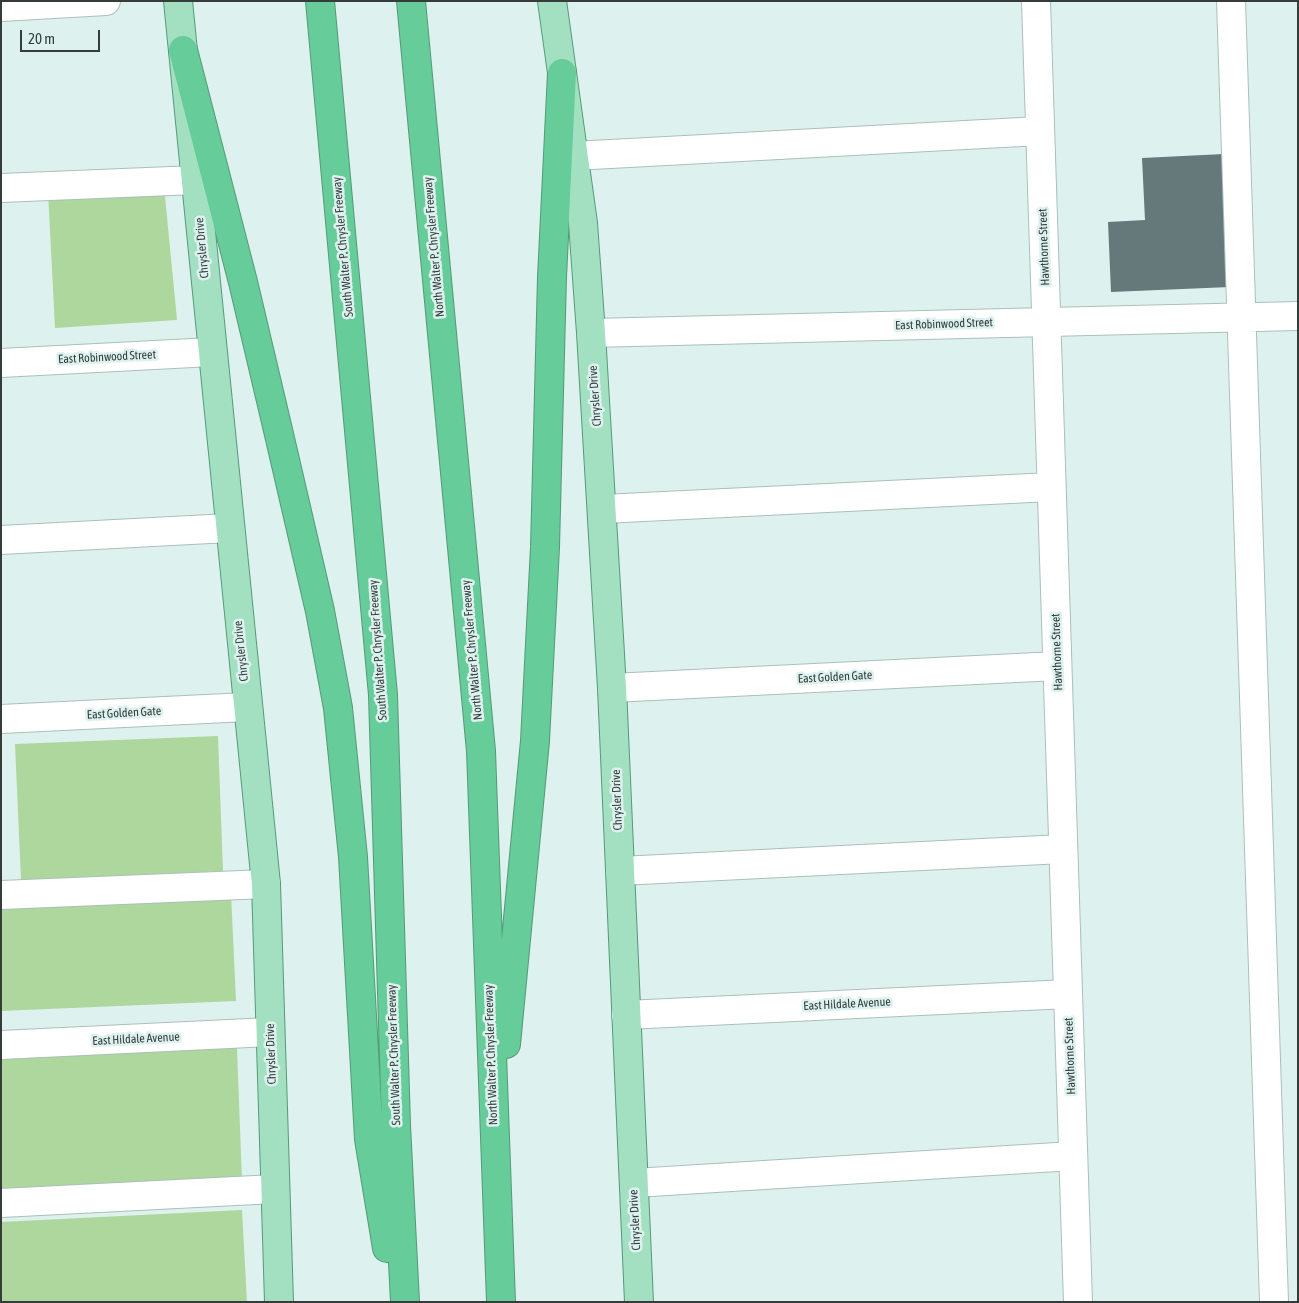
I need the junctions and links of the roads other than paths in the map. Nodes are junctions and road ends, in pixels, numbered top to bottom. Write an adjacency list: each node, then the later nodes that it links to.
1 (106, 1): 8 (street)
2 (178, 1): 9 (main road, Chrysler Drive)
3 (320, 1): 44 (highway, South Walter P. Chrysler Freeway)
4 (411, 1): 37 (highway, North Walter P. Chrysler Freeway)
5 (552, 1): 10 (main road, Chrysler Drive)
6 (1036, 1): 11 (street, Hawthorne Street)
7 (1231, 1): 16 (street)
8 (1, 7)
9 (183, 50): 13 (main road, Chrysler Drive); 43 (highway)
10 (562, 72): 12 (main road, Chrysler Drive); 37 (highway)
11 (1040, 131): 12 (street); 17 (street, Hawthorne Street)
12 (573, 156): 18 (main road, Chrysler Drive)
13 (196, 180): 14 (street); 19 (main road, Chrysler Drive)
14 (1, 188)
15 (1298, 316): 16 (street, East Robinwood Street)
16 (1242, 317): 17 (street, East Robinwood Street); 48 (street)
17 (1046, 321): 18 (street, East Robinwood Street); 21 (street, Hawthorne Street)
18 (591, 333): 22 (main road, Chrysler Drive)
19 (212, 352): 20 (street, East Robinwood Street); 23 (main road, Chrysler Drive)
20 (1, 363)
21 (1051, 487): 22 (street); 25 (street, Hawthorne Street)
22 (603, 510): 26 (main road, Chrysler Drive)
23 (230, 528): 24 (street); 27 (main road, Chrysler Drive)
24 (1, 540)
25 (1057, 666): 26 (street, East Golden Gate); 29 (street, Hawthorne Street)
26 (612, 688): 30 (main road, Chrysler Drive)
27 (247, 706): 28 (street, East Golden Gate); 31 (main road, Chrysler Drive)
28 (1, 719)
29 (1063, 849): 30 (street); 33 (street, Hawthorne Street)
30 (620, 871): 34 (main road, Chrysler Drive)
31 (266, 884): 32 (street); 35 (main road, Chrysler Drive)
32 (1, 895)
33 (1068, 994): 34 (street, East Hildale Avenue); 38 (street, Hawthorne Street)
34 (626, 1015): 39 (main road, Chrysler Drive)
35 (270, 1032): 36 (street, East Hildale Avenue); 40 (main road, Chrysler Drive)
36 (1, 1045)
37 (495, 1155): 45 (highway, North Walter P. Chrysler Freeway)
38 (1074, 1156): 39 (street); 47 (street, Hawthorne Street)
39 (634, 1183): 46 (main road, Chrysler Drive)
40 (276, 1189): 41 (street); 42 (main road, Chrysler Drive)
41 (1, 1203)
42 (279, 1302)
43 (396, 1302)
44 (405, 1302)
45 (502, 1302)
46 (639, 1302)
47 (1078, 1302)
48 (1274, 1302)

